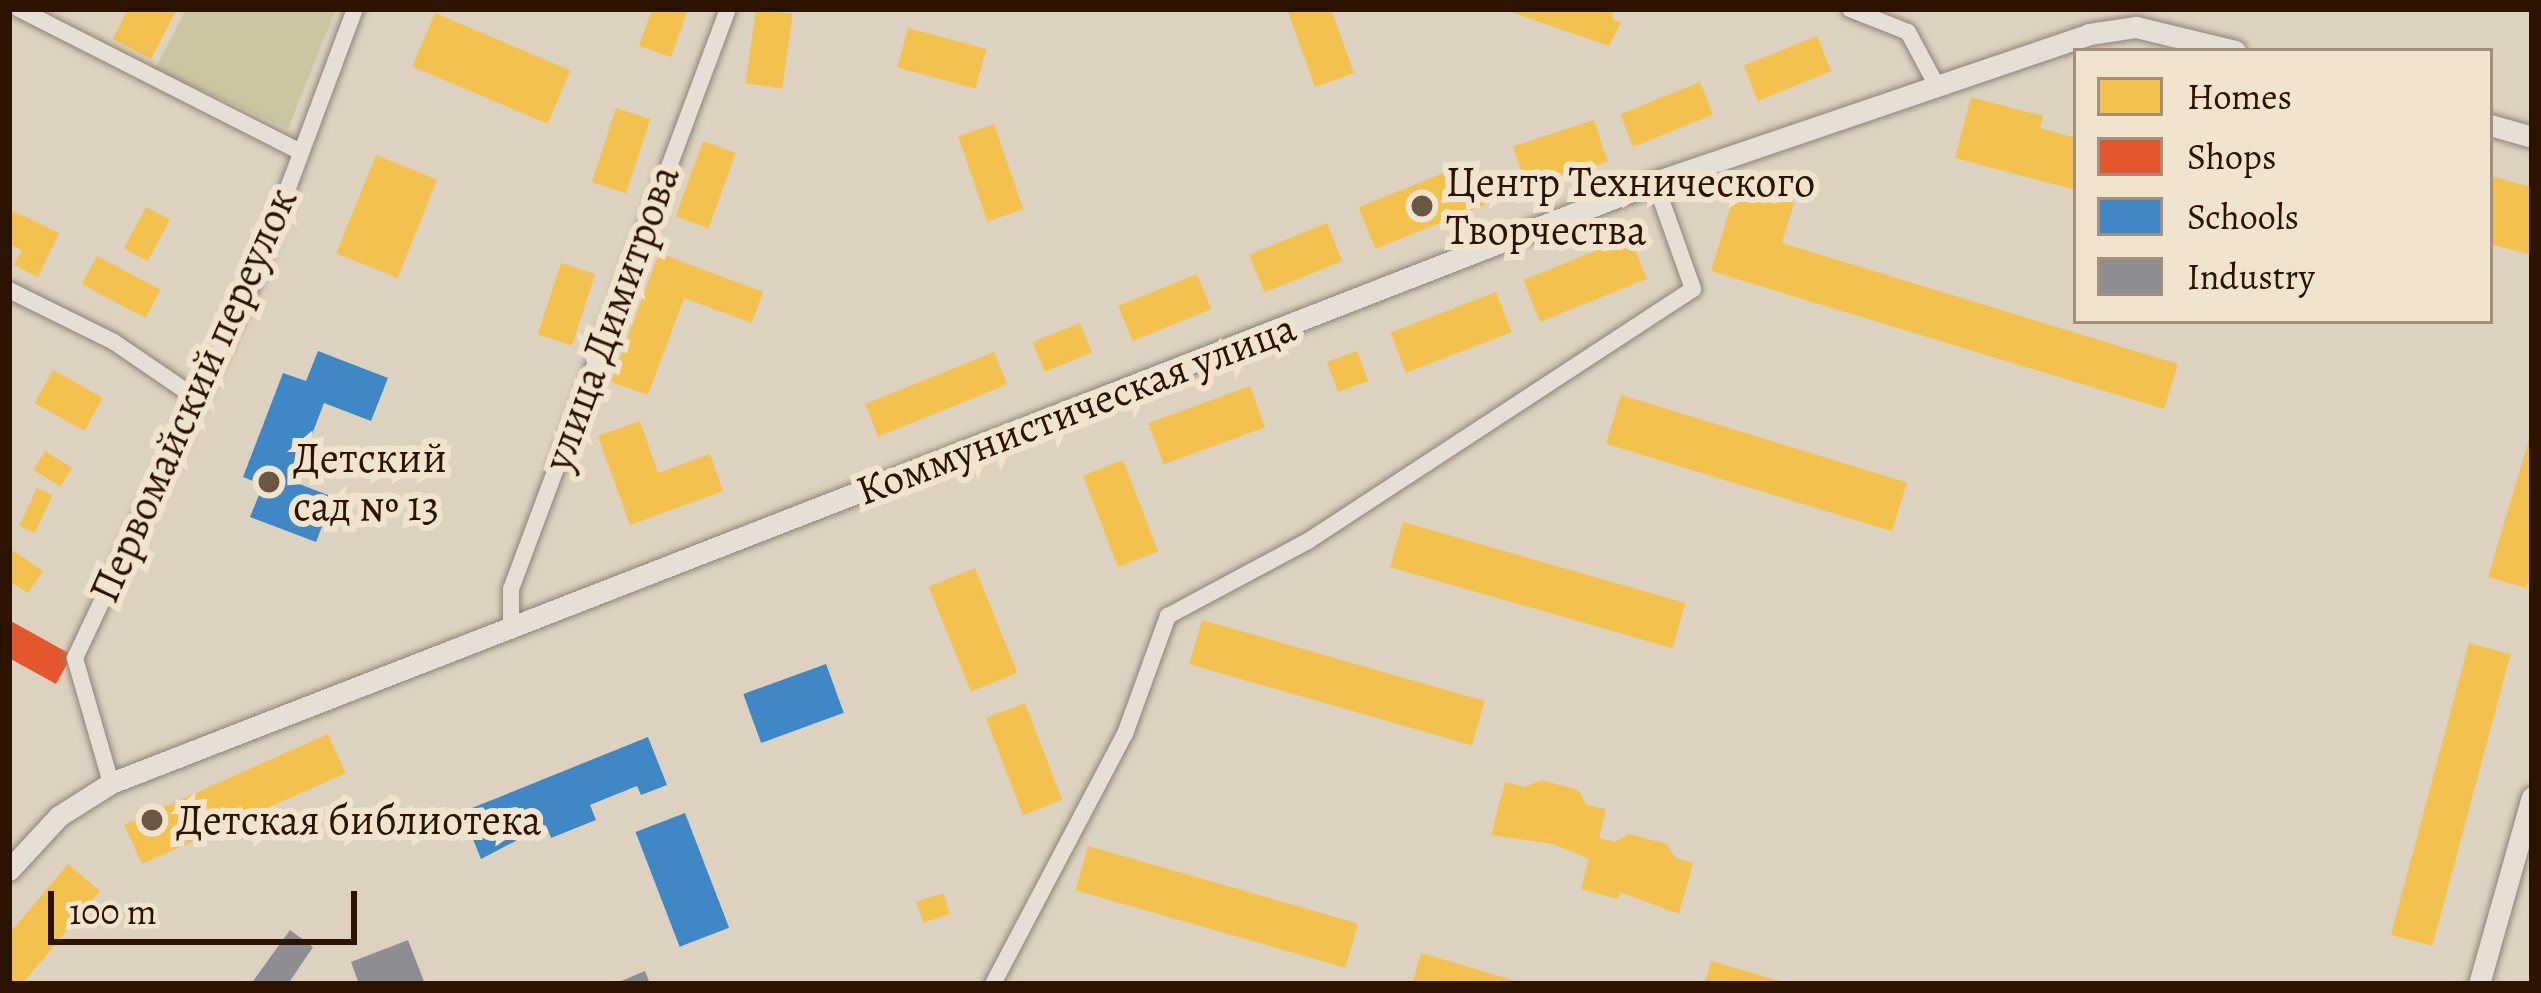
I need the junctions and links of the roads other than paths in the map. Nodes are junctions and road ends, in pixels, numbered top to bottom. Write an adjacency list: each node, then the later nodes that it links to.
1 (20, 9): 9 (street)
2 (355, 9): 9 (street, Первомайский переулок)
3 (728, 9): 13 (street, улица Димитрова)
4 (1850, 9): 6 (street)
5 (2225, 48): 6 (street, Коммунистическая улица)
6 (1936, 86): 10 (street, Коммунистическая улица)
7 (2493, 126): 8 (street)
8 (2532, 137)
9 (301, 152): 12 (street, Первомайский переулок)
10 (1655, 182): 13 (street, Коммунистическая улица); 17 (street)
11 (9, 290): 12 (street)
12 (196, 398): 14 (street, Первомайский переулок)
13 (511, 631): 14 (street, Коммунистическая улица)
14 (111, 783): 16 (street, Коммунистическая улица)
15 (2532, 797): 18 (street)
16 (9, 870)
17 (992, 984)
18 (2479, 984)

